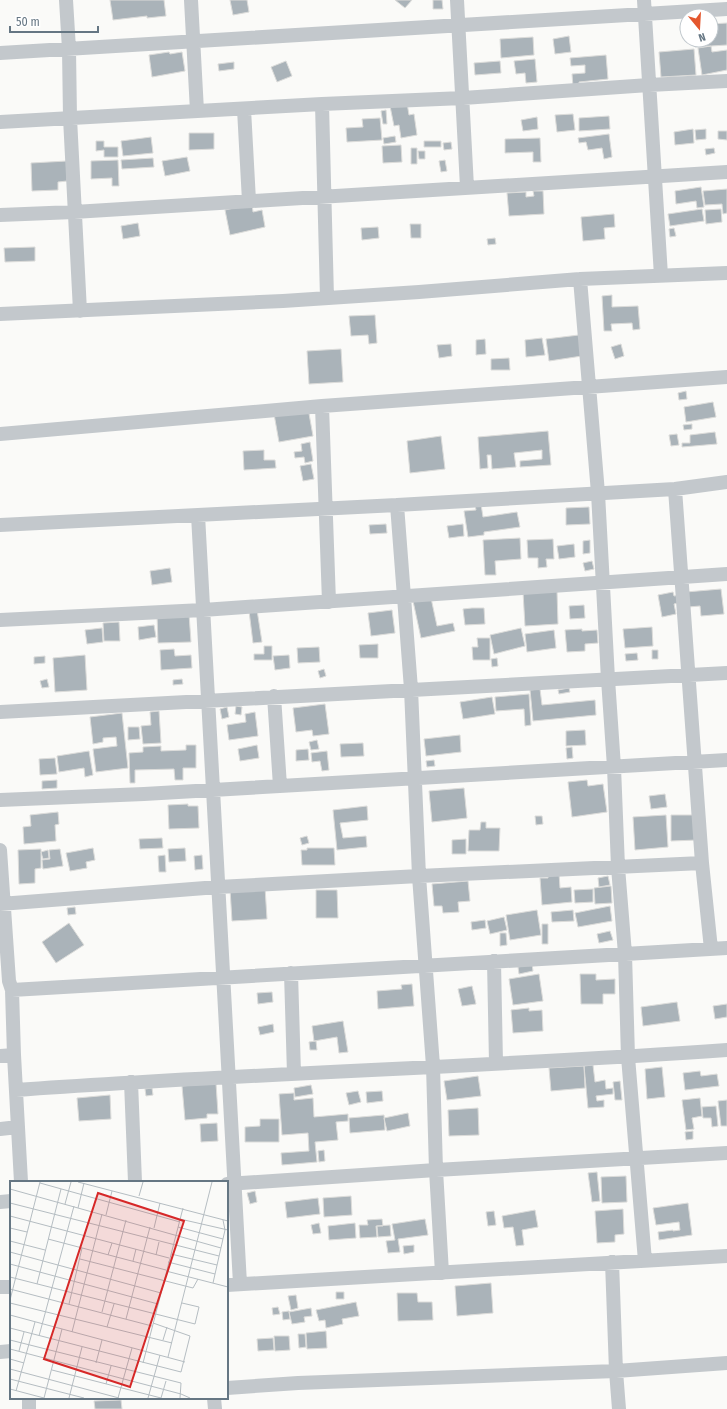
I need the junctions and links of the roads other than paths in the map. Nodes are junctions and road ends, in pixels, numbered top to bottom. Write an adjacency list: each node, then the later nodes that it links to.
1 (66, 0): 8 (street)
2 (191, 0): 7 (street)
3 (457, 0): 6 (street)
4 (644, 7): 5 (street); 6 (street); 11 (street)
5 (727, 9)
6 (459, 25): 7 (street); 12 (street)
7 (194, 41): 8 (street); 15 (street)
8 (69, 49): 9 (street); 16 (street)
9 (0, 53)
10 (727, 81): 11 (street)
11 (649, 85): 12 (street); 19 (street)
12 (463, 98): 13 (street); 20 (street)
13 (322, 104): 14 (street); 21 (street)
14 (244, 109): 15 (street); 22 (street)
15 (197, 112): 16 (street)
16 (70, 118): 17 (street); 23 (street)
17 (0, 122)
18 (727, 172): 19 (street)
19 (654, 176): 20 (street); 26 (street)
20 (467, 187): 21 (street)
21 (325, 196): 22 (street); 28 (street)
22 (249, 201): 23 (street)
23 (74, 212): 24 (street); 29 (street)
24 (0, 215)
25 (727, 273): 26 (street)
26 (661, 276): 27 (street)
27 (580, 279): 28 (street); 32 (street)
28 (327, 298): 29 (street)
29 (80, 310): 30 (street)
30 (0, 314)
31 (727, 377): 32 (street)
32 (590, 386): 33 (street); 37 (street)
33 (322, 406): 34 (street); 39 (street)
34 (0, 434)
35 (727, 482): 36 (street)
36 (676, 489): 37 (street); 43 (street)
37 (598, 493): 38 (street); 44 (street)
38 (397, 505): 39 (street); 45 (street)
39 (325, 509): 40 (street); 46 (street)
40 (198, 515): 41 (street); 47 (street)
41 (0, 525)
42 (727, 574): 43 (street)
43 (681, 577): 44 (street); 50 (street)
44 (604, 584): 45 (street); 51 (street)
45 (403, 598): 46 (street); 52 (street)
46 (329, 602): 47 (street)
47 (203, 610): 48 (street); 54 (street)
48 (0, 620)
49 (727, 672): 50 (street)
50 (688, 675): 51 (street); 57 (street)
51 (608, 679): 52 (street); 58 (street)
52 (411, 689): 53 (street); 59 (street)
53 (274, 696): 54 (street); 60 (street)
54 (209, 700): 55 (street); 61 (street)
55 (0, 712)
56 (727, 760): 57 (street)
57 (696, 762): 58 (street); 64 (street)
58 (614, 767): 59 (street); 65 (street)
59 (415, 778): 60 (street); 66 (street)
60 (280, 786): 61 (street)
61 (214, 790): 62 (street); 67 (street)
62 (0, 800)
63 (0, 850): 68 (street)
64 (702, 863): 65 (street); 70 (street)
65 (618, 867): 66 (street); 71 (street)
66 (419, 876): 67 (street); 73 (street)
67 (218, 887): 68 (street); 75 (street)
68 (2, 903): 76 (street)
69 (727, 948): 70 (street)
70 (711, 949): 71 (street)
71 (625, 954): 72 (street); 79 (street)
72 (494, 961): 73 (street); 80 (street)
73 (426, 964): 74 (street); 81 (street)
74 (291, 973): 75 (street); 82 (street)
75 (224, 976): 76 (street); 83 (street)
76 (7, 984): 78 (street)
77 (727, 1050): 79 (street)
78 (7, 1055): 85 (street)
79 (628, 1057): 80 (street); 89 (street)
80 (496, 1063): 81 (street)
81 (433, 1066): 82 (street); 90 (street)
82 (294, 1074): 83 (street)
83 (229, 1078): 84 (street); 93 (street)
84 (130, 1082): 85 (street); 92 (street)
85 (16, 1090): 86 (street)
86 (18, 1128): 87 (street); 91 (street)
87 (0, 1129)
88 (727, 1153): 89 (street)
89 (637, 1158): 90 (street); 97 (street)
90 (436, 1170): 93 (street); 99 (street)
91 (21, 1181)
92 (135, 1181)
93 (231, 1184): 100 (street)
94 (10, 1201): 95 (street)
95 (0, 1202)
96 (727, 1256): 97 (street)
97 (644, 1261): 98 (street)
98 (612, 1262): 99 (street); 104 (street)
99 (442, 1273): 100 (street)
100 (234, 1284)
101 (10, 1351): 102 (street)
102 (0, 1352)
103 (727, 1363): 104 (street)
104 (616, 1370): 105 (street); 108 (street)
105 (228, 1388)
106 (214, 1399): 107 (street)
107 (215, 1409)
108 (619, 1409)

